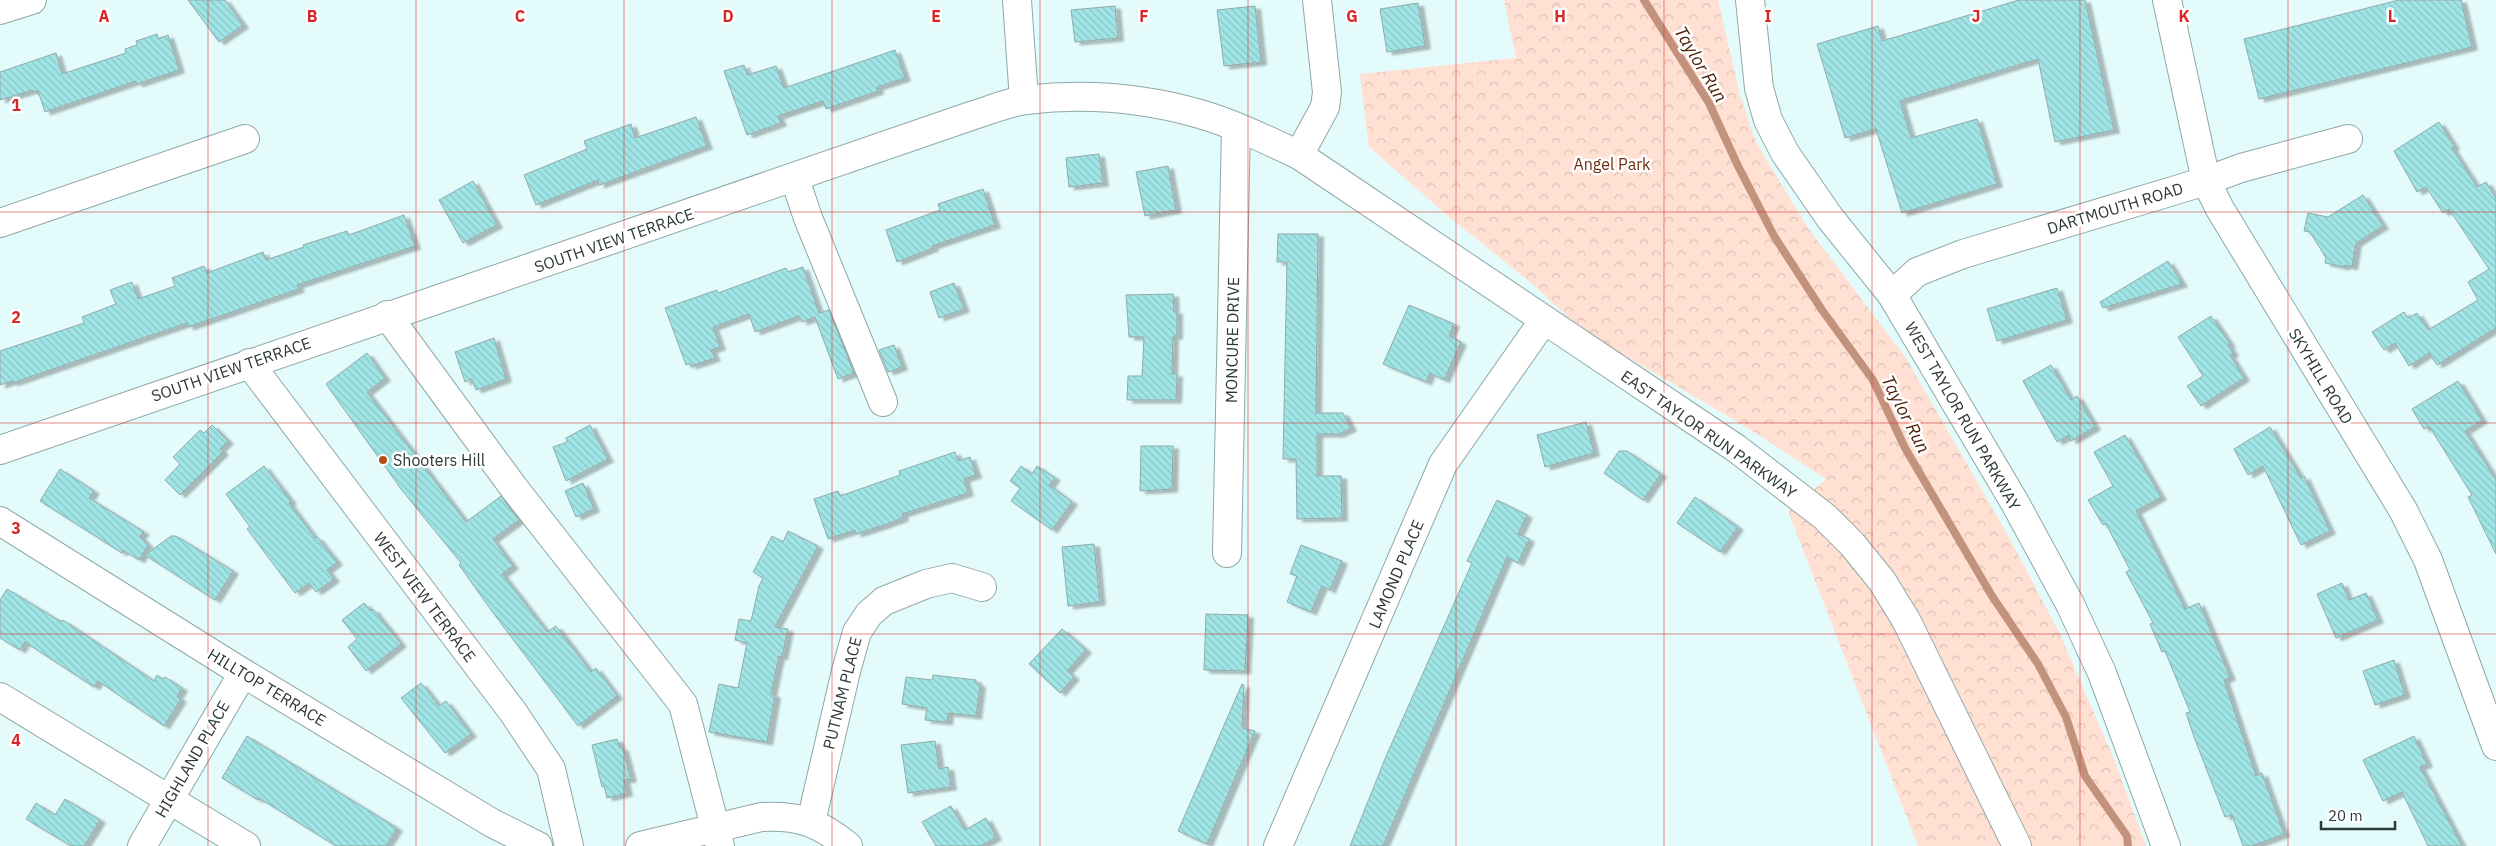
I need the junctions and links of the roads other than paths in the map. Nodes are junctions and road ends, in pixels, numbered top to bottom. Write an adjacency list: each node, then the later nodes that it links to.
1 (32, 0): 6 (street)
2 (1018, 0): 7 (street)
3 (1317, 0): 11 (street)
4 (1750, 0): 15 (street, WEST TAYLOR RUN PARKWAY)
5 (2167, 0): 13 (street, SKYHILL ROAD)
6 (0, 10)
7 (1024, 100): 8 (street, SOUTH VIEW TERRACE); 12 (street, SOUTH VIEW TERRACE)
8 (1236, 127): 11 (street, EAST TAYLOR RUN PARKWAY); 22 (street, MONCURE DRIVE)
9 (245, 139): 14 (street)
10 (2348, 139): 13 (street, DARTMOUTH ROAD)
11 (1300, 155): 17 (street, EAST TAYLOR RUN PARKWAY)
12 (795, 179): 16 (street, SOUTH VIEW TERRACE); 19 (street)
13 (2206, 181): 15 (street, DARTMOUTH ROAD); 26 (street, SKYHILL ROAD)
14 (0, 223)
15 (1892, 295): 38 (street, WEST TAYLOR RUN PARKWAY)
16 (387, 315): 18 (street, SOUTH VIEW TERRACE); 29 (street)
17 (1544, 320): 36 (street, LAMOND PLACE); 37 (street, EAST TAYLOR RUN PARKWAY)
18 (248, 363): 20 (street, SOUTH VIEW TERRACE); 33 (street, WEST VIEW TERRACE)
19 (883, 402)
20 (0, 450)
21 (0, 521): 24 (street, HILLTOP TERRACE)
22 (1227, 553)
23 (982, 587): 28 (street, PUTNAM PLACE)
24 (243, 673): 27 (street, HIGHLAND PLACE); 32 (street, HILLTOP TERRACE)
25 (0, 697): 27 (street)
26 (2496, 746)
27 (169, 800): 30 (street, HIGHLAND PLACE); 31 (street)
28 (811, 822): 29 (street); 35 (street)
29 (718, 837): 34 (street)
30 (142, 846)
31 (246, 846)
32 (538, 846)
33 (569, 846)
34 (640, 846)
35 (848, 846)
36 (1278, 846)
37 (2017, 846)
38 (2166, 846)

